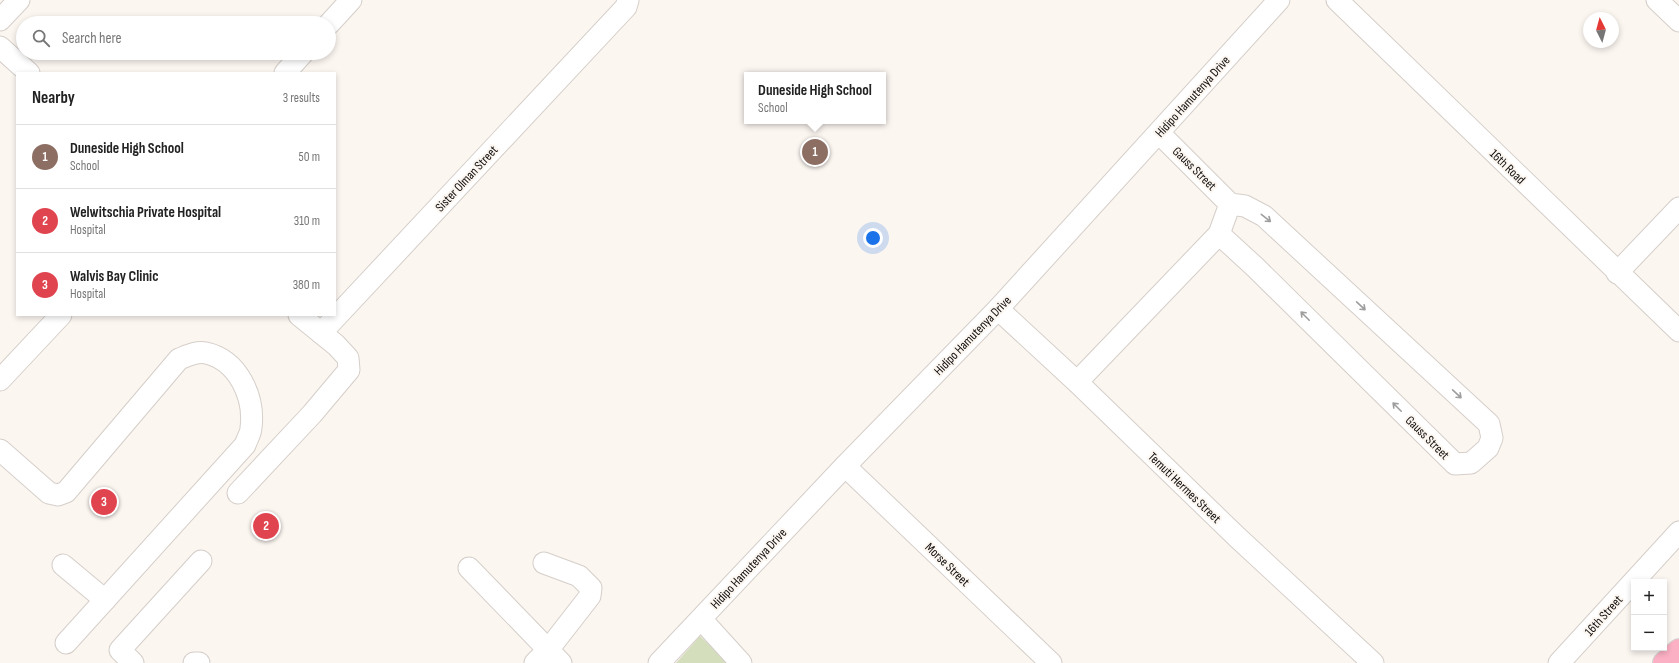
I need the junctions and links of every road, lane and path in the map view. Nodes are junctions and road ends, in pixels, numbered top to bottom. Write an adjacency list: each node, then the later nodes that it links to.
1 (19, 0): 8 (street)
2 (351, 0): 7 (street)
3 (628, 0): 23 (street, Sister Olman Street)
4 (1280, 0): 14 (street, Hidipo Hamutenya Drive)
5 (1337, 0): 18 (street, 16th Road)
6 (1657, 0): 9 (street)
7 (336, 16)
8 (0, 20)
9 (1679, 21)
10 (0, 47): 12 (street)
11 (297, 60): 13 (street)
12 (28, 72)
13 (286, 72)
14 (1159, 133): 15 (street, Gauss Street); 19 (street, Hidipo Hamutenya Drive)
15 (1230, 204): 17 (street); 17 (street, Gauss Street, one-way to 17)
16 (1679, 208): 18 (street)
17 (1219, 234): 25 (street)
18 (1617, 273): 22 (street, 16th Road)
19 (998, 309): 25 (street, Temuti Hermes Street); 27 (street, Hidipo Hamutenya Drive)
20 (60, 316): 24 (street)
21 (300, 316): 23 (street)
22 (1679, 332)
23 (321, 333): 28 (street)
24 (0, 380)
25 (1077, 382): 45 (street, Temuti Hermes Street)
26 (0, 450): 34 (street)
27 (845, 466): 35 (street, Hidipo Hamutenya Drive); 44 (street, Morse Street)
28 (238, 494)
29 (1679, 532): 46 (street, 16th Street)
30 (201, 561): 39 (street)
31 (544, 563): 38 (street)
32 (63, 565): 34 (street)
33 (469, 568): 38 (street)
34 (105, 600): 36 (street)
35 (701, 619): 42 (street, Hidipo Hamutenya Drive); 43 (street)
36 (66, 643)
37 (1679, 650): 47 (main road)
38 (548, 659)
39 (133, 663)
40 (194, 663): 41 (street)
41 (199, 663)
42 (659, 663)
43 (741, 663)
44 (1051, 663)
45 (1373, 663)
46 (1559, 663)
47 (1664, 663)

